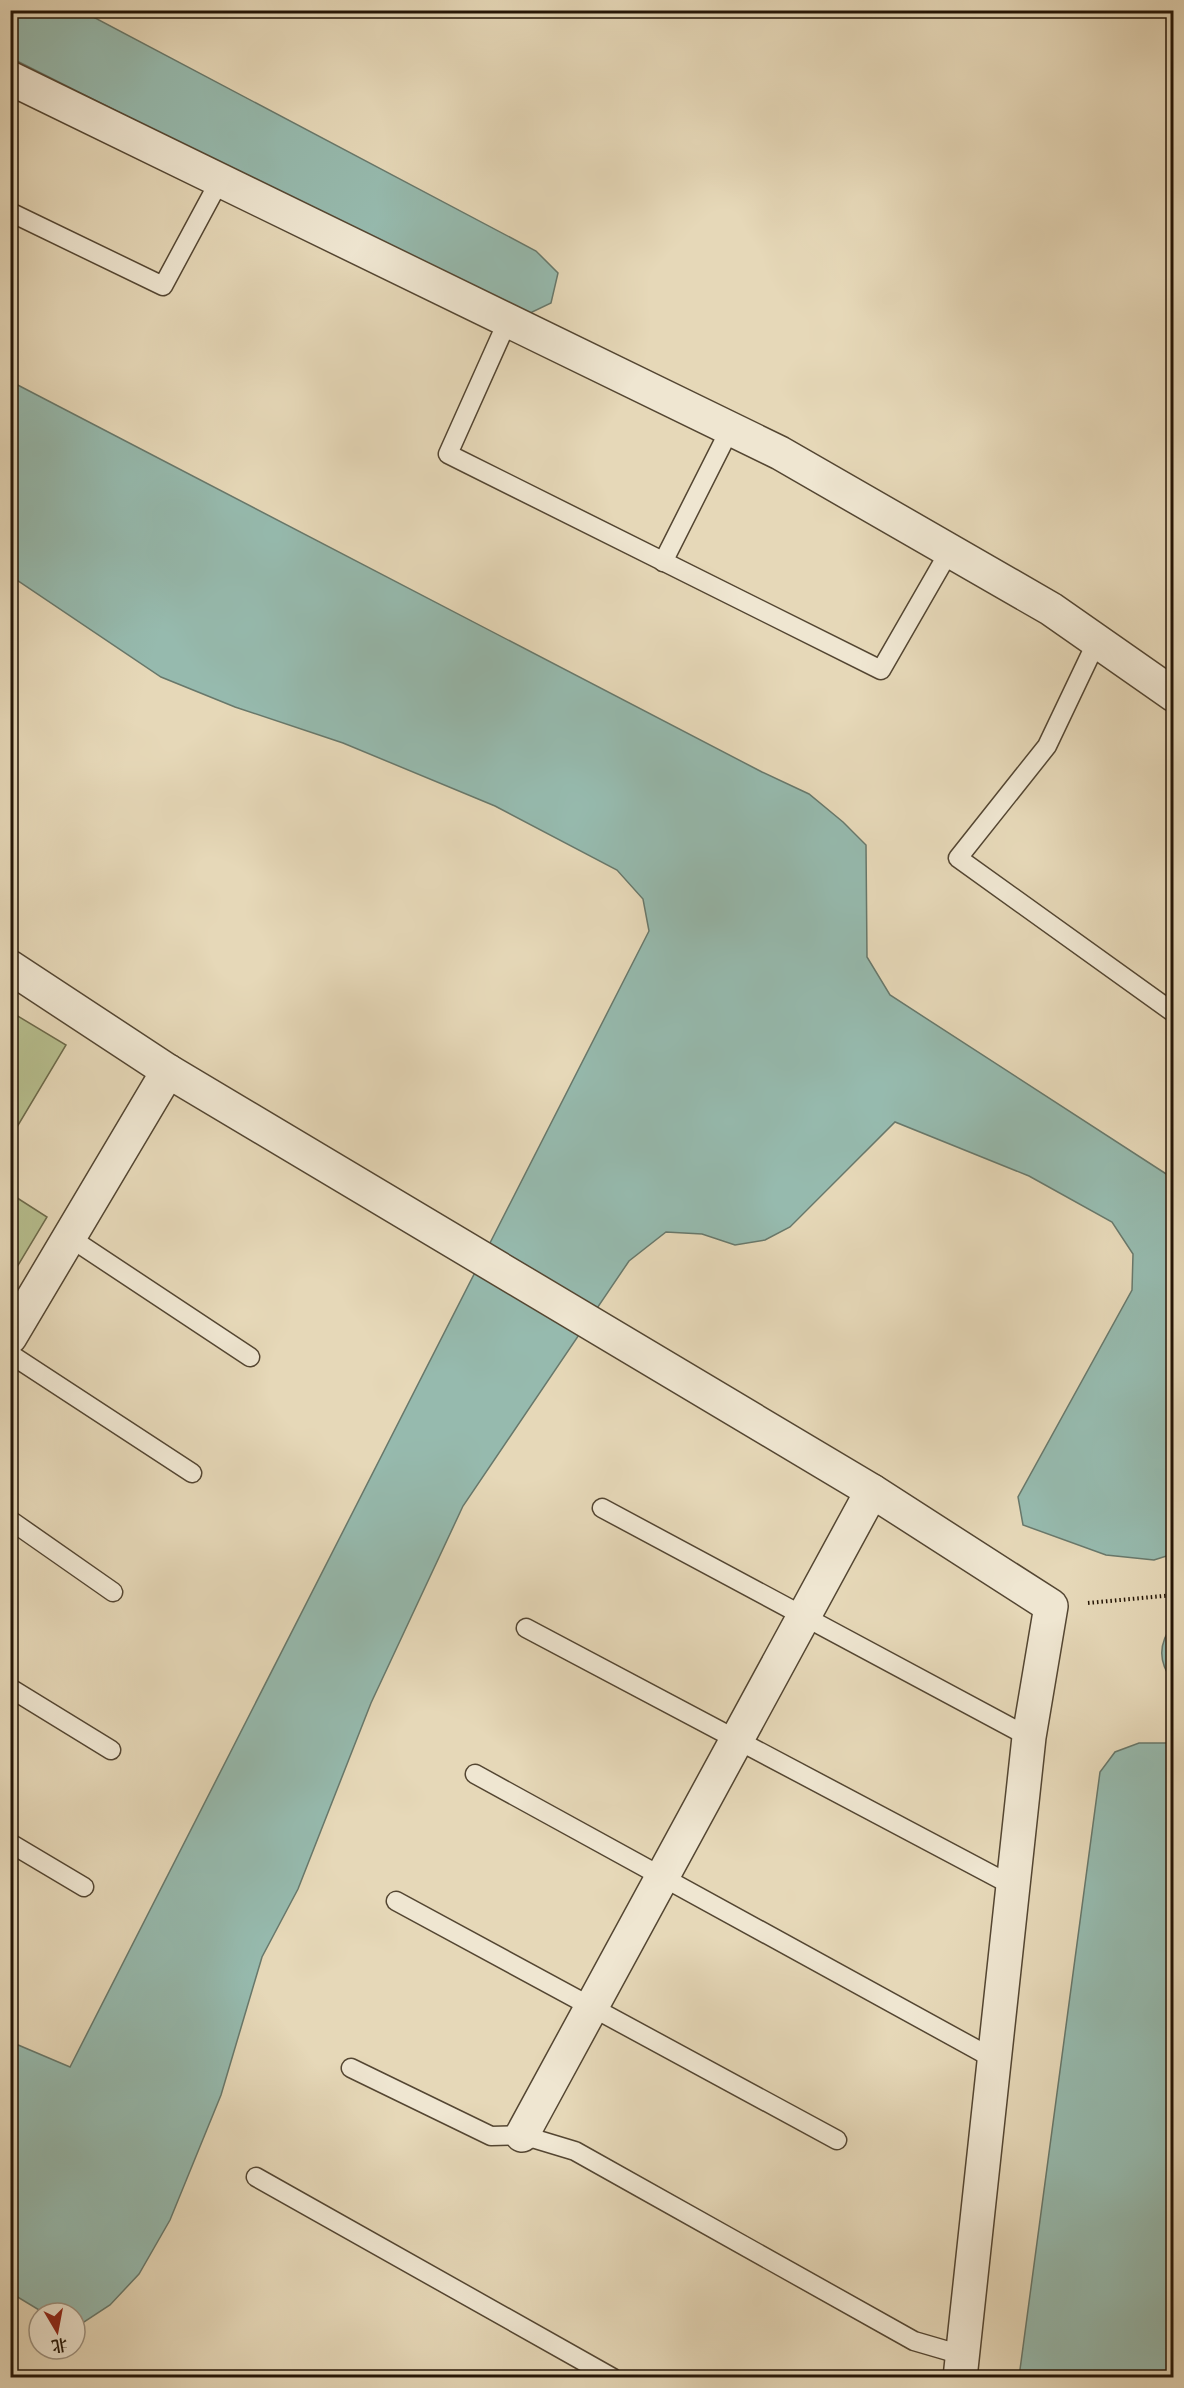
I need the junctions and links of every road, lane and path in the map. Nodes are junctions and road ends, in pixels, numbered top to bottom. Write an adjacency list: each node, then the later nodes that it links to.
1 (10, 78): 2 (street)
2 (220, 180): 3 (lane); 4 (street)
3 (10, 212)
4 (508, 320): 5 (street); 7 (lane)
5 (730, 429): 6 (street); 7 (lane)
6 (950, 550): 7 (lane); 8 (street)
7 (663, 562)
8 (1097, 641): 9 (street); 11 (lane)
9 (1173, 695)
10 (10, 967): 12 (street)
11 (1173, 1013)
12 (168, 1071): 13 (street); 18 (street)
13 (69, 1237): 14 (street); 16 (lane)
14 (10, 1337)
15 (10, 1354): 17 (lane)
16 (250, 1357)
17 (192, 1473)
18 (872, 1491): 23 (street); 24 (street)
19 (602, 1508): 24 (lane)
20 (10, 1520): 21 (lane)
21 (113, 1592)
22 (1173, 1595): 23 (path)
23 (1051, 1606): 27 (street)
24 (804, 1616): 27 (lane); 28 (street)
25 (526, 1628): 28 (lane)
26 (10, 1688): 29 (lane)
27 (1029, 1737): 33 (street)
28 (737, 1740): 32 (street); 33 (lane)
29 (111, 1750)
30 (475, 1774): 32 (lane)
31 (10, 1843): 34 (lane)
32 (662, 1877): 36 (street); 37 (lane)
33 (1013, 1886): 37 (street)
34 (84, 1887)
35 (396, 1901): 36 (lane)
36 (591, 2006): 39 (street); 40 (lane)
37 (994, 2059): 42 (street)
38 (351, 2068): 39 (lane)
39 (522, 2135): 42 (lane)
40 (837, 2140)
41 (256, 2177): 43 (lane)
42 (961, 2366)
43 (613, 2378)

